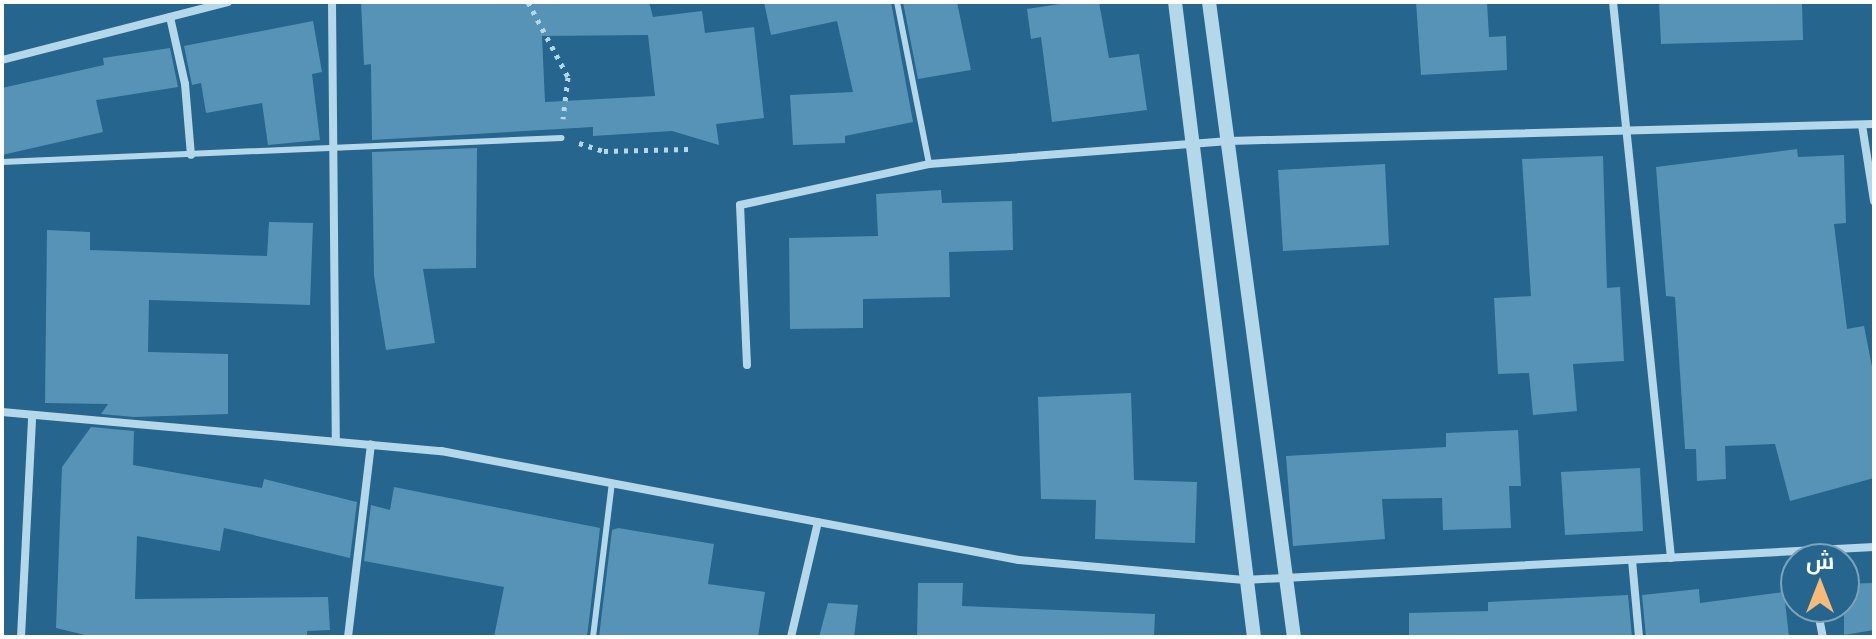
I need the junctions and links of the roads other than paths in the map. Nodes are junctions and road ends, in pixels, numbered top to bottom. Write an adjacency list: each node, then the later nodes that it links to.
1 (228, 2): 7 (street)
2 (332, 2): 15 (street)
3 (897, 2): 18 (lane)
4 (1175, 2): 14 (street)
5 (1209, 2): 13 (street)
6 (1613, 2): 11 (street)
7 (170, 17): 8 (street); 16 (street)
8 (2, 60)
9 (1874, 124): 10 (street)
10 (1862, 125): 11 (street); 19 (street)
11 (1622, 127): 13 (street); 28 (street)
12 (561, 138): 15 (lane)
13 (1229, 141): 14 (street); 30 (street)
14 (1193, 145): 18 (street); 31 (street)
15 (334, 151): 16 (lane); 23 (street)
16 (191, 155): 17 (lane)
17 (2, 162)
18 (929, 164): 20 (street)
19 (1874, 201)
20 (747, 365)
21 (2, 412): 22 (street)
22 (32, 417): 23 (street); 32 (street)
23 (336, 441): 24 (street)
24 (371, 444): 25 (street); 33 (street)
25 (612, 483): 26 (street); 34 (lane)
26 (818, 522): 31 (street); 35 (street)
27 (1780, 556): 28 (street)
28 (1671, 558): 29 (street)
29 (1632, 560): 30 (street); 38 (street)
30 (1283, 574): 31 (street); 37 (street)
31 (1244, 580): 36 (street)
32 (21, 637)
33 (348, 637)
34 (593, 637)
35 (791, 637)
36 (1254, 637)
37 (1294, 637)
38 (1639, 637)

